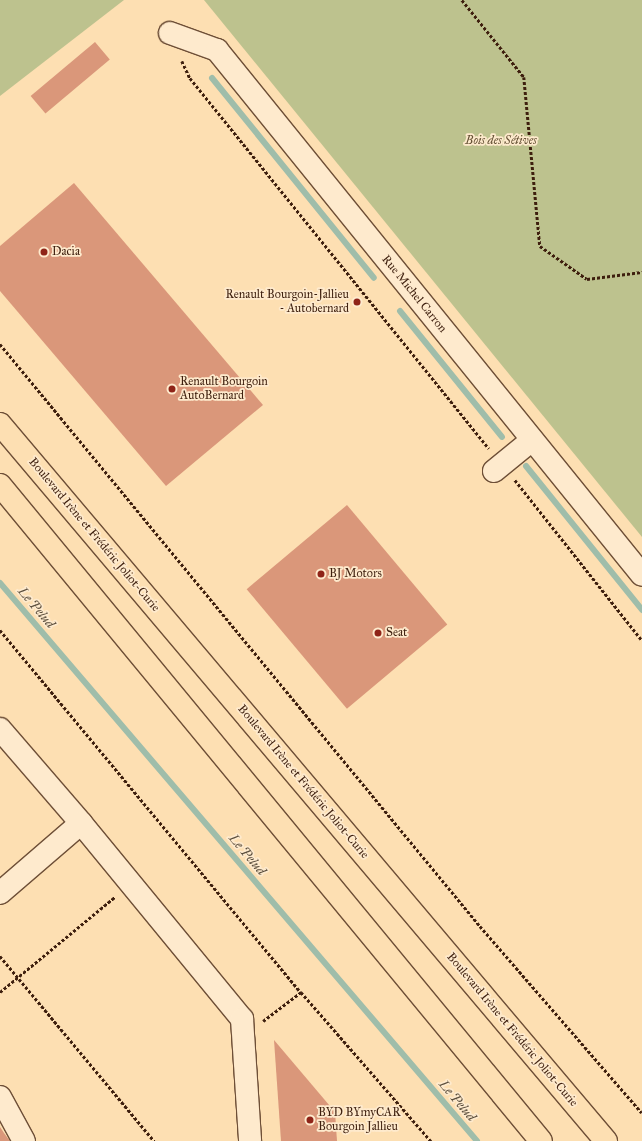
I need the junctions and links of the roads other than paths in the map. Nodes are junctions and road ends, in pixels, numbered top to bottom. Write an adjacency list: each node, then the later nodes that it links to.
1 (170, 32): 3 (street, Rue Michel Carron)
2 (0, 424): 14 (main road, Boulevard Irène et Frédéric Joliot-Curie)
3 (532, 440): 4 (street); 6 (street, Rue Michel Carron)
4 (498, 468)
5 (0, 485): 13 (main road)
6 (642, 575)
7 (0, 729): 8 (street)
8 (81, 823): 9 (street); 12 (street)
9 (0, 892)
10 (0, 1097): 11 (street)
11 (24, 1141)
12 (250, 1141)
13 (542, 1141)
14 (606, 1141)

